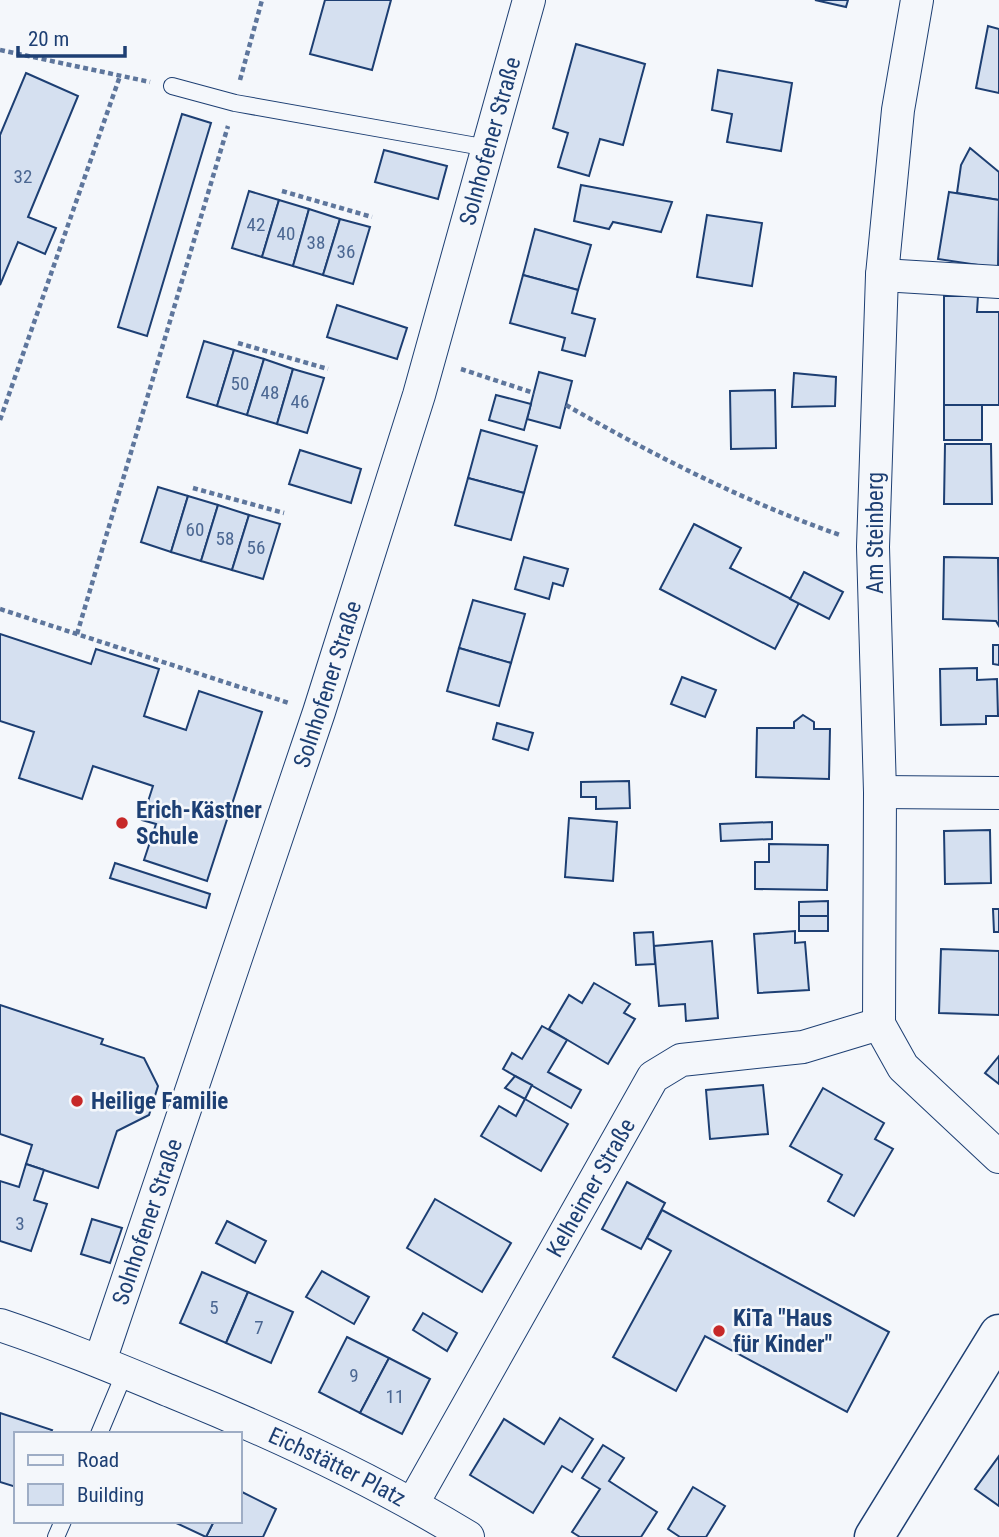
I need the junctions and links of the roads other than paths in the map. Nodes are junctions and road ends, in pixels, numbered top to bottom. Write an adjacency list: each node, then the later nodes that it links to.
1 (528, 0): 4 (street, Solnhofener Straße)
2 (917, 0): 5 (street, Am Steinberg)
3 (172, 86): 4 (lane)
4 (488, 148): 13 (street, Solnhofener Straße)
5 (882, 275): 6 (street); 7 (street, Am Steinberg)
6 (999, 282)
7 (880, 792): 8 (street); 9 (street, Am Steinberg)
8 (999, 793)
9 (879, 1024): 10 (street, Am Steinberg); 15 (street, Kelheimer Straße)
10 (999, 1157)
11 (0, 1325): 13 (street, Eichstätter Platz)
12 (999, 1334): 17 (street)
13 (113, 1367): 14 (lane); 15 (street, Eichstätter Platz)
14 (99, 1432)
15 (412, 1503): 16 (street, Eichstätter Platz)
16 (468, 1537)
17 (874, 1537)

